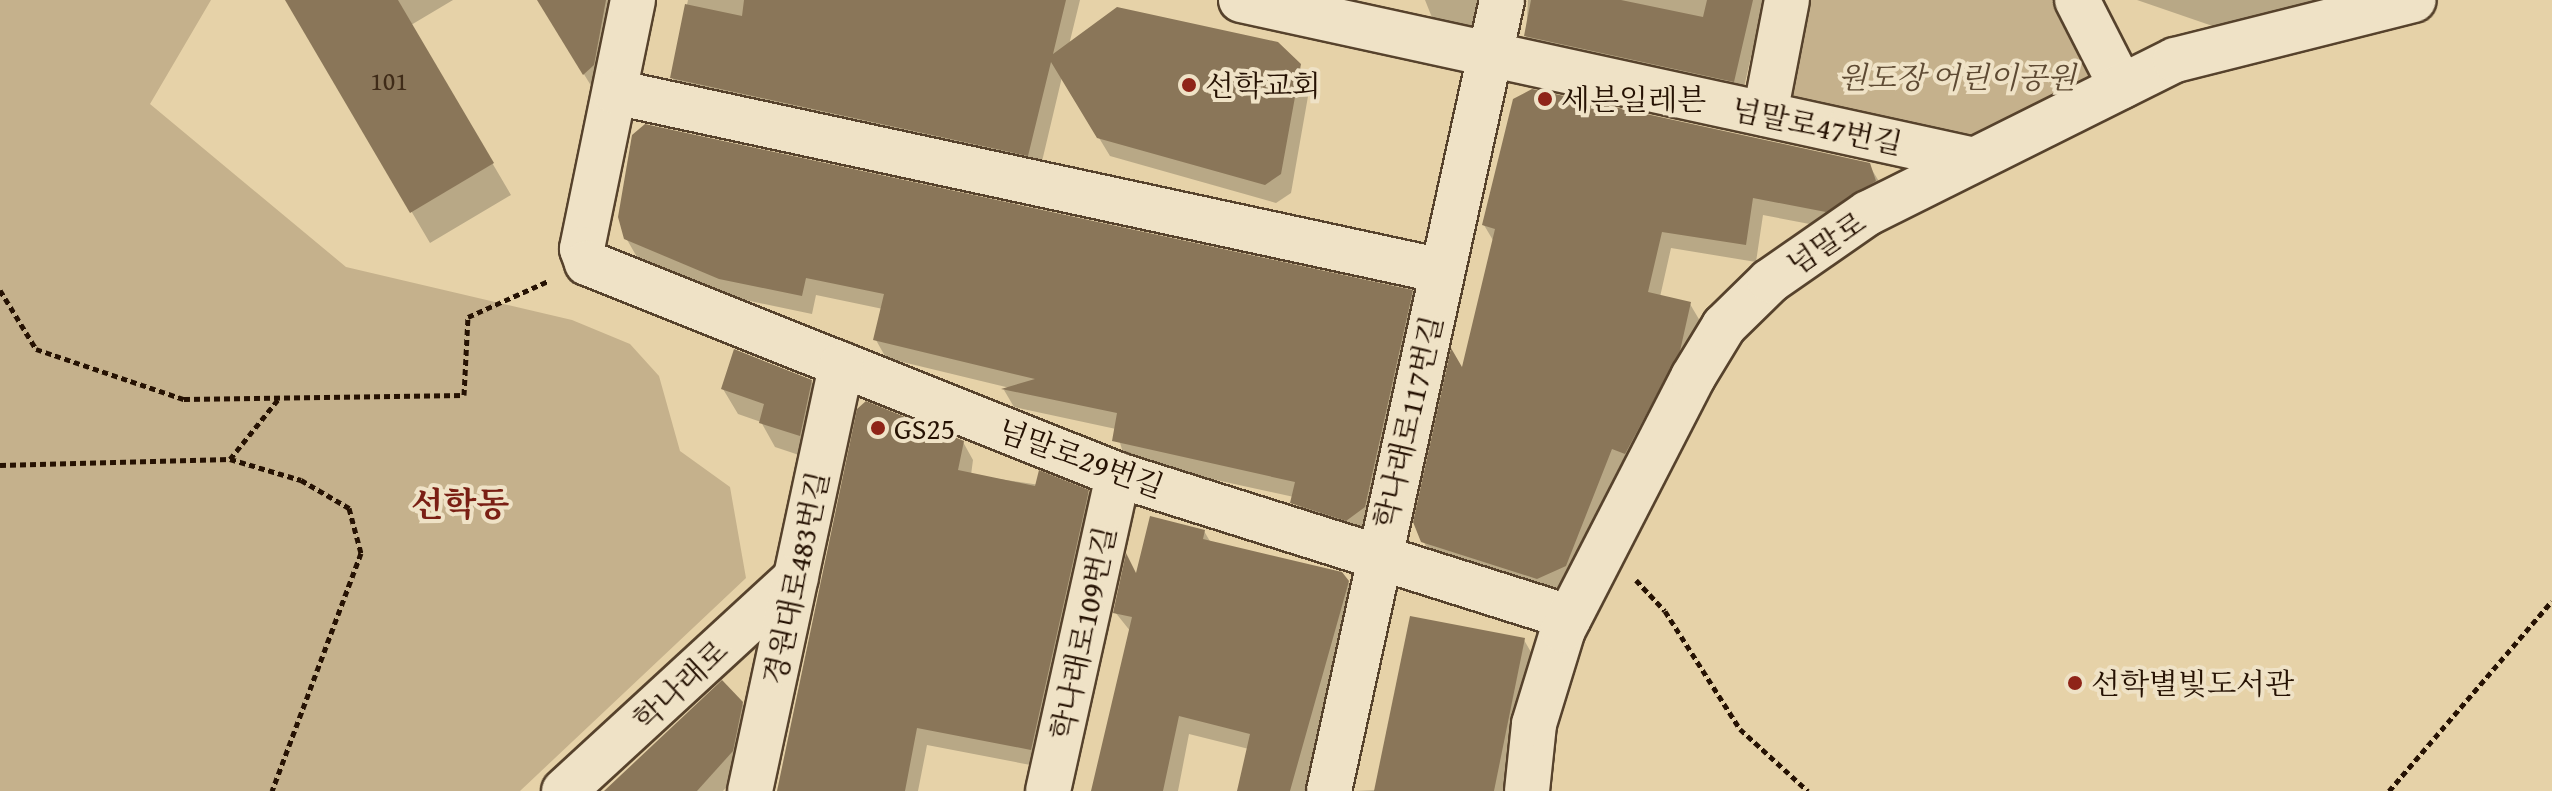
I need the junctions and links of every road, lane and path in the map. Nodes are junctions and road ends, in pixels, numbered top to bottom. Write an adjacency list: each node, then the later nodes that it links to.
1 (633, 0): 9 (lane)
2 (1241, 0): 7 (lane, 넘말로47번길)
3 (1502, 0): 7 (lane, 학나래로117번길)
4 (1787, 0): 10 (lane)
5 (2077, 0): 8 (lane)
6 (2414, 0): 8 (lane, 넘말로)
7 (1490, 54): 10 (lane, 넘말로47번길); 13 (lane, 학나래로117번길)
8 (2121, 86): 11 (lane, 넘말로)
9 (615, 92): 12 (lane); 13 (lane)
10 (1765, 114): 11 (lane, 넘말로47번길)
11 (1970, 159): 20 (lane, 넘말로)
12 (587, 263): 15 (lane, 넘말로29번길); 16 (path)
13 (1442, 271): 21 (lane, 학나래로117번길)
14 (0, 290): 16 (path)
15 (841, 365): 19 (lane, 넘말로29번길); 22 (lane, 경원대로483번길)
16 (280, 397): 17 (path)
17 (230, 459): 18 (path); 25 (path)
18 (0, 465)
19 (1118, 475): 21 (lane, 넘말로29번길); 28 (lane, 학나래로109번길)
20 (1605, 547): 24 (lane, 넘말로); 31 (path)
21 (1378, 557): 24 (lane, 넘말로29번길); 29 (lane, 학나래로117번길)
22 (796, 578): 26 (lane, 학나래로); 27 (lane, 경원대로483번길)
23 (2552, 601): 32 (path)
24 (1569, 617): 30 (lane, 넘말로)
25 (272, 791)
26 (564, 791)
27 (750, 791)
28 (1048, 791)
29 (1329, 791)
30 (1527, 791)
31 (1808, 791)
32 (2389, 791)

